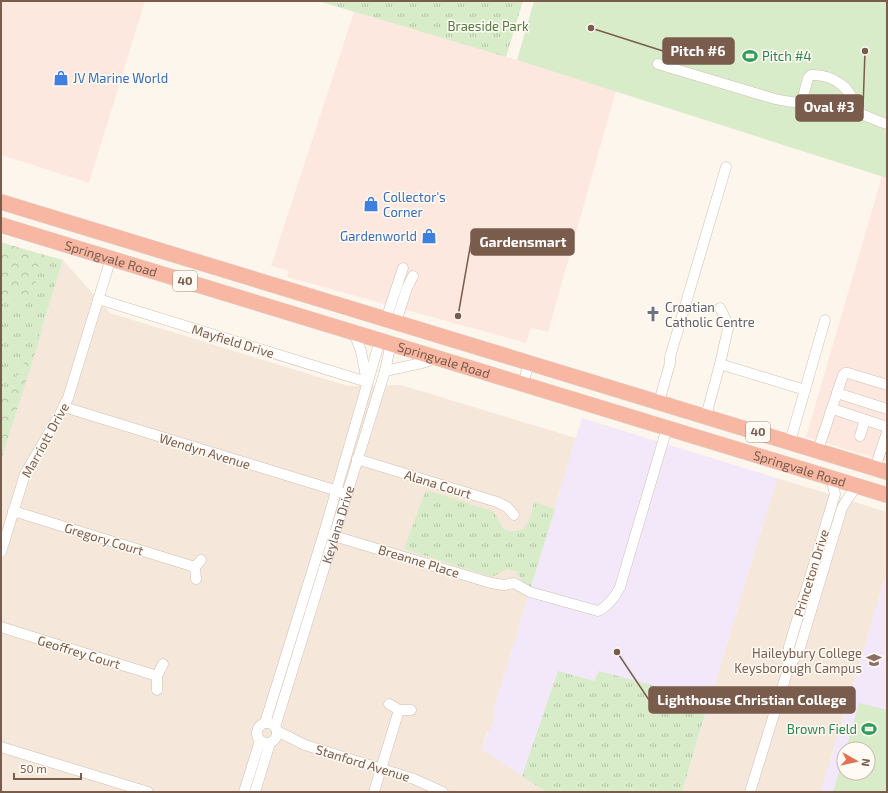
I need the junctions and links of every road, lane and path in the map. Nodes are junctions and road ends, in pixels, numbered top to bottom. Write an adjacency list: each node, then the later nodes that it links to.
1 (658, 64): 2 (street)
2 (801, 104): 3 (street); 3 (street)
3 (855, 112): 4 (street)
4 (887, 124)
5 (726, 167): 26 (street)
6 (1, 202): 13 (highway, Springvale Road / 40)
7 (1, 225): 8 (highway, Springvale Road / 40)
8 (111, 258): 11 (street, Marriott Drive); 15 (highway, Springvale Road / 40)
9 (403, 268): 13 (street)
10 (413, 276): 13 (street)
11 (98, 299): 21 (street, Mayfield Drive); 27 (street, Marriott Drive)
12 (720, 308): 19 (street)
13 (391, 320): 16 (highway, Keylana Drive); 18 (highway, Springvale Road / 40)
14 (826, 320): 24 (street)
15 (354, 333): 16 (highway, Springvale Road / 40); 21 (street)
16 (386, 342): 17 (highway, Springvale Road / 40); 20 (street, Keylana Drive); 21 (street, Keylana Drive)
17 (437, 358): 20 (street); 22 (highway, Springvale Road / 40)
18 (529, 363): 22 (street); 26 (highway, Springvale Road / 40)
19 (720, 364): 24 (street); 30 (street)
20 (385, 370): 38 (street, Keylana Drive)
21 (368, 382): 42 (street, Keylana Drive)
22 (523, 384): 33 (highway, Springvale Road / 40)
23 (887, 385): 25 (street)
24 (805, 390): 36 (street)
25 (837, 393): 28 (street); 29 (street)
26 (659, 402): 30 (highway, Springvale Road / 40)
27 (64, 407): 42 (street, Wendyn Avenue); 45 (street, Marriott Drive)
28 (833, 409): 31 (street); 37 (street)
29 (887, 409)
30 (706, 416): 36 (highway, Springvale Road / 40)
31 (865, 420): 32 (street); 35 (street)
32 (887, 427)
33 (667, 428): 40 (highway, Springvale Road / 40); 49 (street, Breanne Place)
34 (887, 432): 39 (street)
35 (860, 436)
36 (790, 442): 37 (highway, Springvale Road / 40)
37 (818, 450): 39 (highway, Springvale Road / 40)
38 (357, 459): 43 (street, Keylana Drive); 46 (street, Alana Court)
39 (881, 470)
40 (831, 478): 41 (highway, Springvale Road / 40); 48 (street, Princeton Drive)
41 (857, 486): 44 (highway, Springvale Road / 40); 50 (street, Princeton Drive)
42 (336, 491): 43 (street, Wendyn Avenue); 47 (street, Keylana Drive)
43 (346, 494): 49 (street, Keylana Drive)
44 (887, 495)
45 (13, 511): 51 (street, Marriott Drive); 52 (street, Gregory Court)
46 (514, 515)
47 (324, 533): 49 (street, Breanne Place); 63 (street, Keylana Drive)
48 (822, 535): 50 (street); 53 (street, Princeton Drive)
49 (334, 536): 63 (street, Keylana Drive)
50 (833, 538): 54 (street, Princeton Drive)
51 (1, 552)
52 (196, 579)
53 (800, 607): 54 (street); 57 (street, Princeton Drive)
54 (811, 611): 57 (street, Princeton Drive)
55 (1, 627): 58 (street, Geoffrey Court)
56 (163, 664): 58 (street)
57 (788, 669): 73 (street, Princeton Drive)
58 (157, 676): 59 (street)
59 (157, 690)
60 (389, 704): 61 (street)
61 (399, 710): 62 (street); 67 (street)
62 (411, 710)
63 (273, 727): 64 (street); 64 (street); 65 (street, Stanford Avenue)
64 (268, 742): 65 (street, Stanford Avenue); 69 (street); 70 (street)
65 (305, 745): 67 (street, Stanford Avenue)
66 (1, 747): 68 (street)
67 (381, 768): 71 (street); 72 (street, Stanford Avenue)
68 (148, 792)
69 (244, 792)
70 (255, 792)
71 (374, 792)
72 (443, 792)
73 (750, 792)

